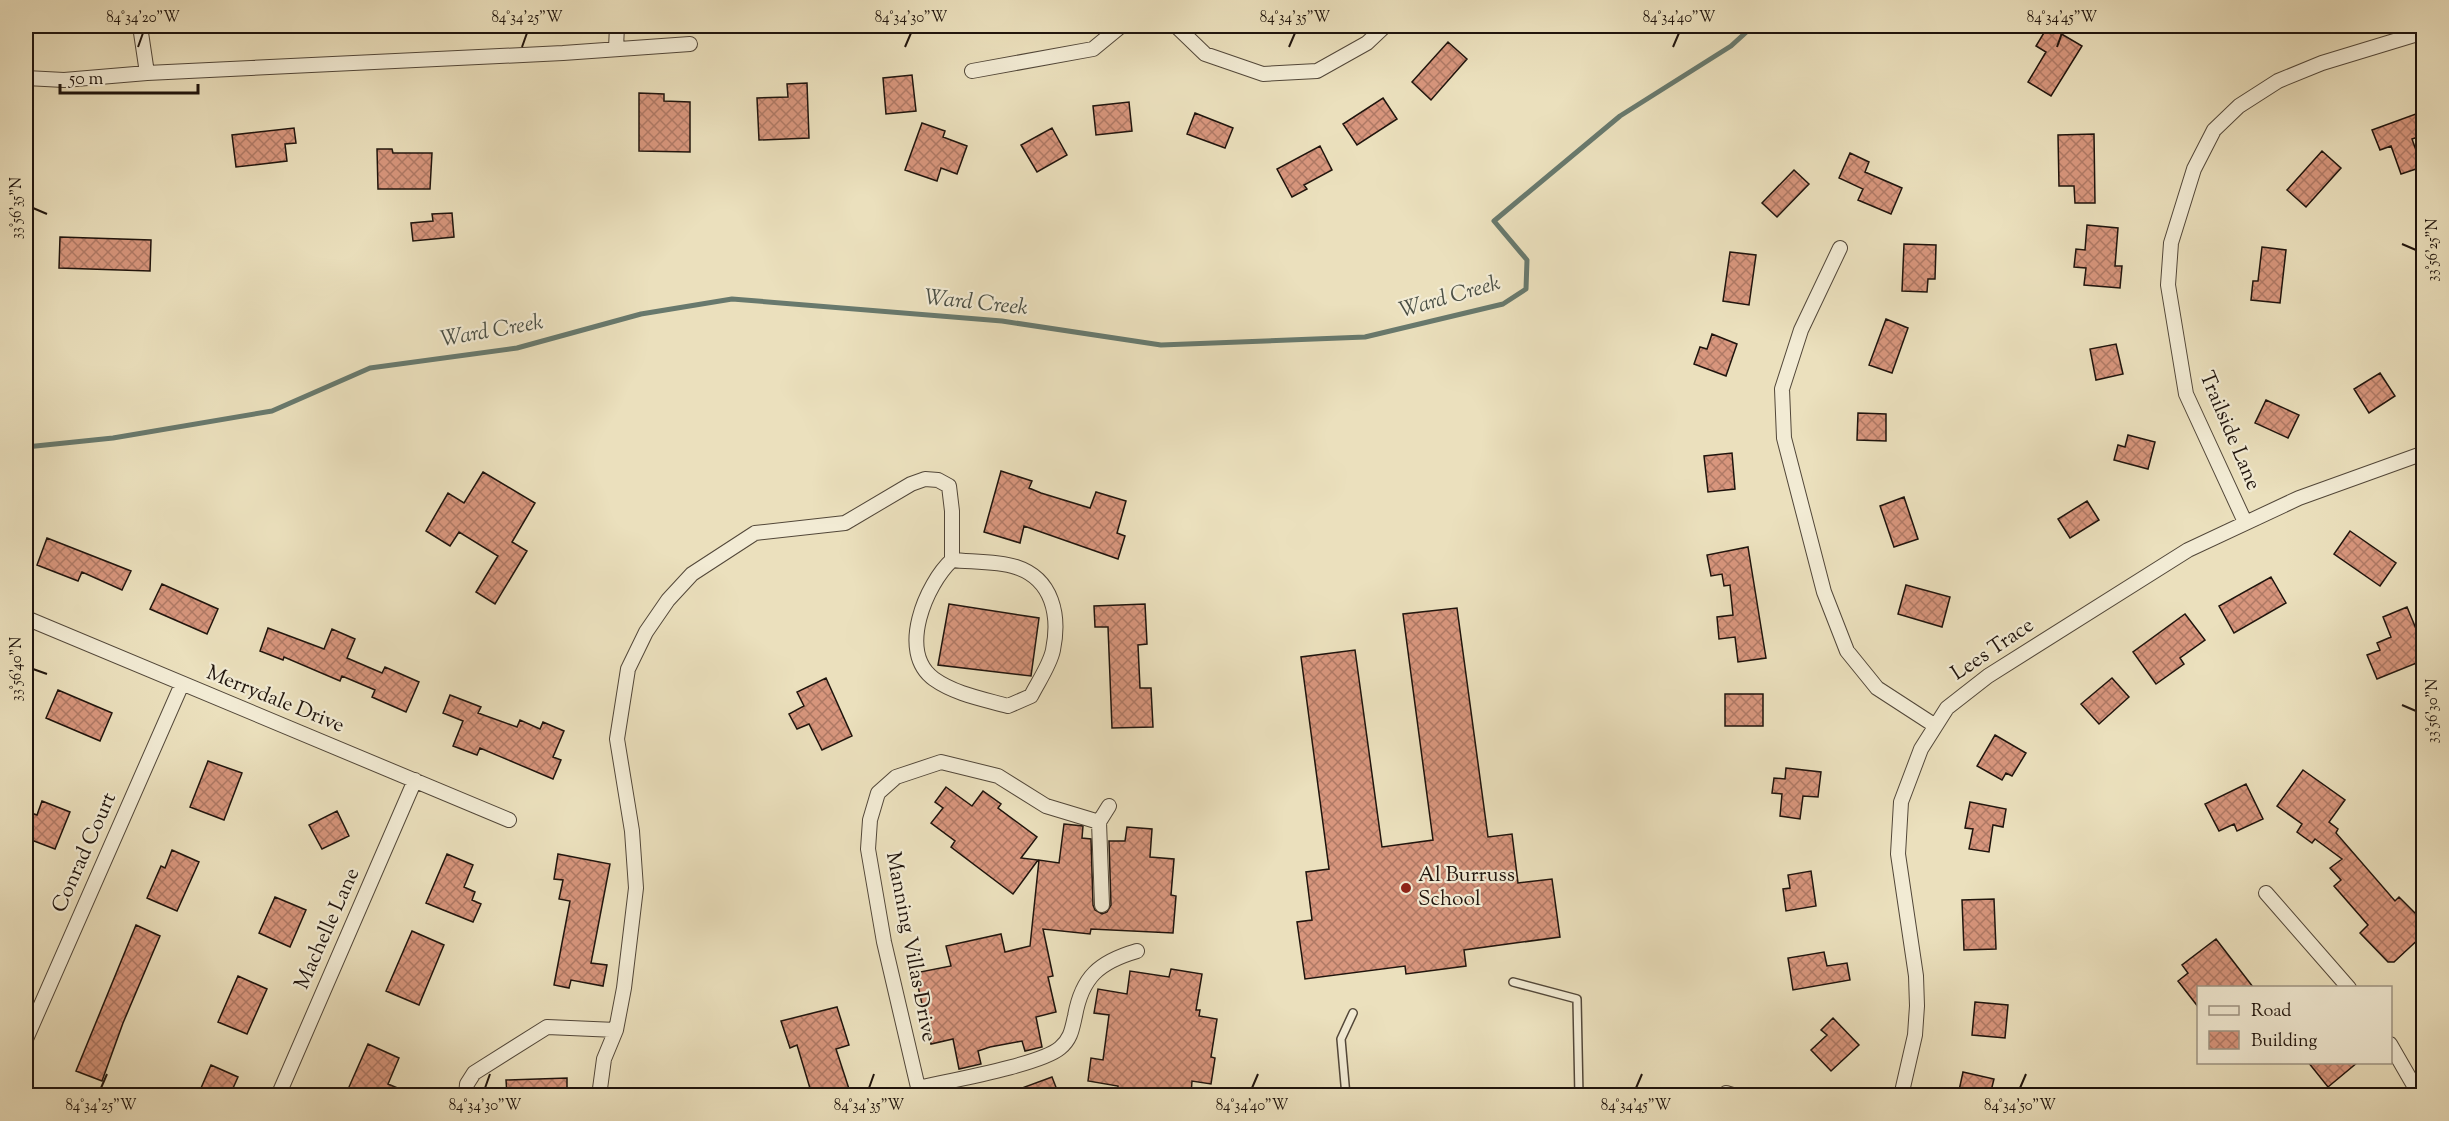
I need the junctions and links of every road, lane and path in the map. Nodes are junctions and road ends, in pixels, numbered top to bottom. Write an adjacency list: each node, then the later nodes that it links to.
1 (140, 26): 10 (street)
2 (617, 26): 8 (street)
3 (1121, 26): 9 (street)
4 (1176, 26): 5 (street)
5 (1385, 26)
6 (2424, 32): 14 (street, Trailside Lane)
7 (690, 44): 8 (street)
8 (616, 48): 10 (street)
9 (972, 71)
10 (147, 73): 11 (street)
11 (26, 78)
12 (1840, 248): 18 (street)
13 (2424, 453): 14 (street, Lees Trace)
14 (2244, 522): 18 (street, Lees Trace)
15 (952, 560): 15 (street); 29 (street)
16 (26, 618): 17 (street, Merrydale Drive)
17 (182, 684): 19 (street, Merrydale Drive); 30 (street, Conrad Court)
18 (1934, 725): 38 (street, Lees Trace)
19 (416, 780): 21 (street, Merrydale Drive); 33 (street, Machelle Lane)
20 (1109, 806): 22 (street)
21 (509, 820)
22 (1100, 822): 24 (street); 32 (street, Manning Villas Drive)
23 (2266, 893): 27 (street)
24 (1102, 905)
25 (1137, 951): 32 (street)
26 (1512, 982): 37 (lane)
27 (2348, 986)
28 (1353, 1013): 36 (lane)
29 (616, 1030): 34 (street); 35 (street)
30 (26, 1039)
31 (2392, 1046): 39 (street)
32 (919, 1092)
33 (278, 1095)
34 (466, 1095)
35 (599, 1095)
36 (1346, 1095)
37 (1579, 1095)
38 (1901, 1095)
39 (2420, 1095)

